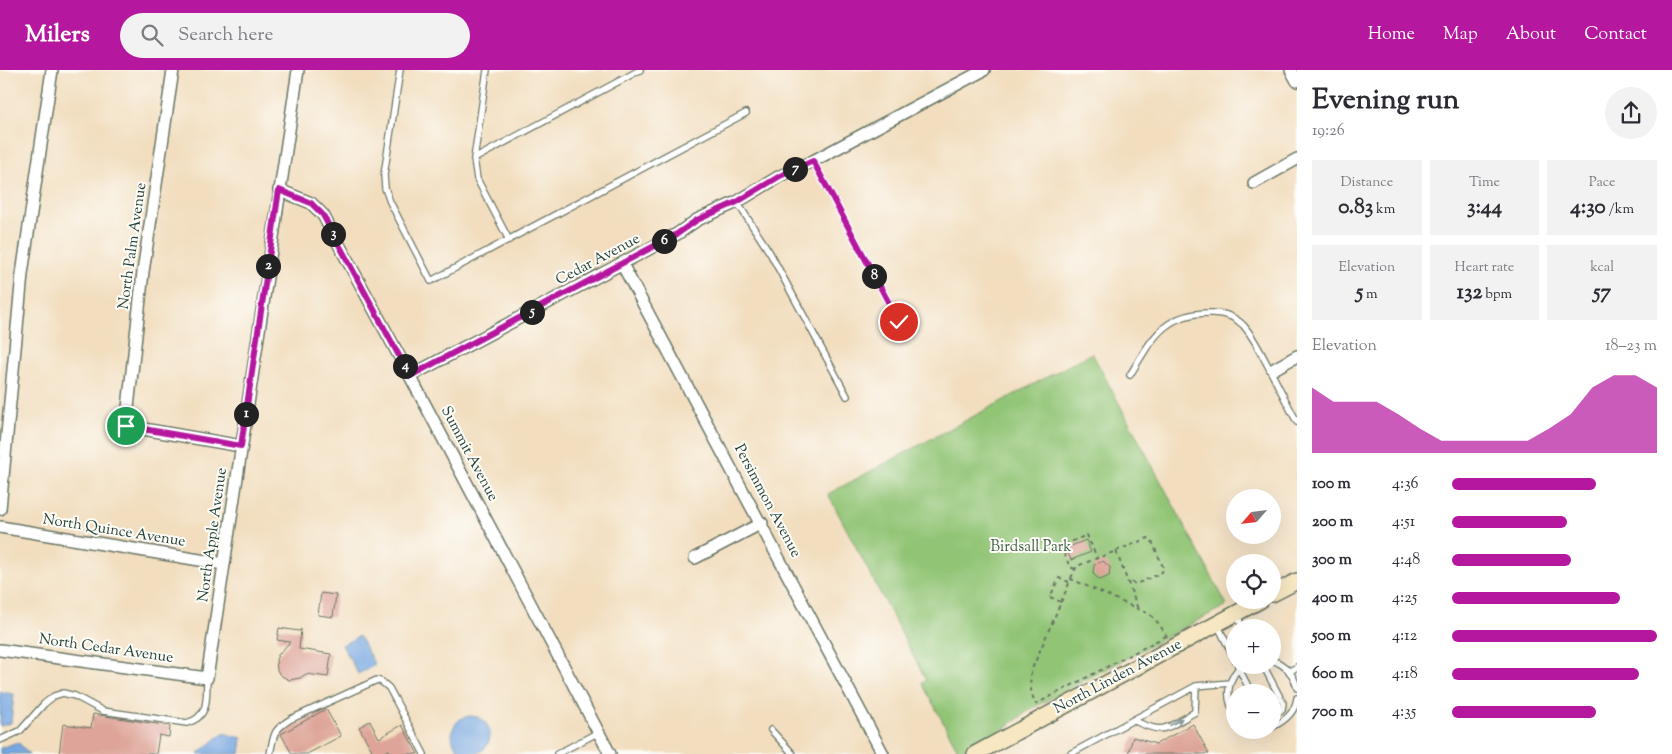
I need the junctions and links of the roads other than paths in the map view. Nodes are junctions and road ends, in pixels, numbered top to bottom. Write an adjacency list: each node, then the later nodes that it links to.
1 (52, 70): 27 (street)
2 (173, 70): 26 (street, North Palm Avenue)
3 (298, 70): 15 (street, North Apple Avenue)
4 (400, 70): 17 (lane)
5 (488, 70): 11 (lane)
6 (640, 70): 11 (lane)
7 (984, 70): 13 (street, Cedar Avenue)
8 (1291, 70): 9 (street)
9 (1297, 81)
10 (746, 113): 17 (lane)
11 (474, 160): 17 (lane)
12 (1297, 160): 14 (street)
13 (813, 161): 16 (street, Cedar Avenue); 19 (lane)
14 (1254, 183)
15 (279, 190): 22 (street, Summit Avenue); 26 (street, North Apple Avenue)
16 (737, 202): 18 (street, Cedar Avenue); 24 (lane)
17 (509, 240)
18 (622, 264): 22 (street, Cedar Avenue); 28 (street, Persimmon Avenue)
19 (899, 322)
20 (1297, 356): 21 (street)
21 (1274, 369)
22 (410, 376): 52 (street, Summit Avenue)
23 (1130, 376): 25 (lane)
24 (847, 396)
25 (1297, 422)
26 (241, 446): 31 (street, North Apple Avenue)
27 (0, 509)
28 (762, 523): 30 (street); 60 (street, Persimmon Avenue)
29 (0, 527): 31 (street, North Quince Avenue)
30 (695, 558)
31 (224, 564): 44 (street, North Apple Avenue)
32 (1297, 581): 33 (street)
33 (1281, 589)
34 (1245, 609): 35 (street, North Linden Avenue)
35 (1236, 614): 36 (lane); 37 (street, North Linden Avenue)
36 (1238, 619)
37 (1217, 624): 38 (lane); 54 (street, North Linden Avenue)
38 (1226, 642)
39 (0, 650): 44 (street, North Cedar Avenue)
40 (1281, 664): 42 (lane)
41 (1297, 667): 42 (lane)
42 (1290, 671): 47 (lane)
43 (1234, 674): 45 (lane)
44 (207, 678): 53 (lane)
45 (1230, 683): 46 (lane)
46 (1196, 686): 49 (lane); 49 (lane, one-way to 46)
47 (1297, 688)
48 (1297, 698): 50 (lane)
49 (1133, 720): 61 (lane)
50 (1281, 723)
51 (771, 730): 59 (lane)
52 (599, 732): 57 (lane); 58 (street, Summit Avenue)
53 (0, 740)
54 (981, 753)
55 (270, 754): 56 (lane)
56 (424, 754)
57 (556, 754)
58 (610, 754)
59 (793, 754)
60 (883, 754)
61 (1070, 754)

